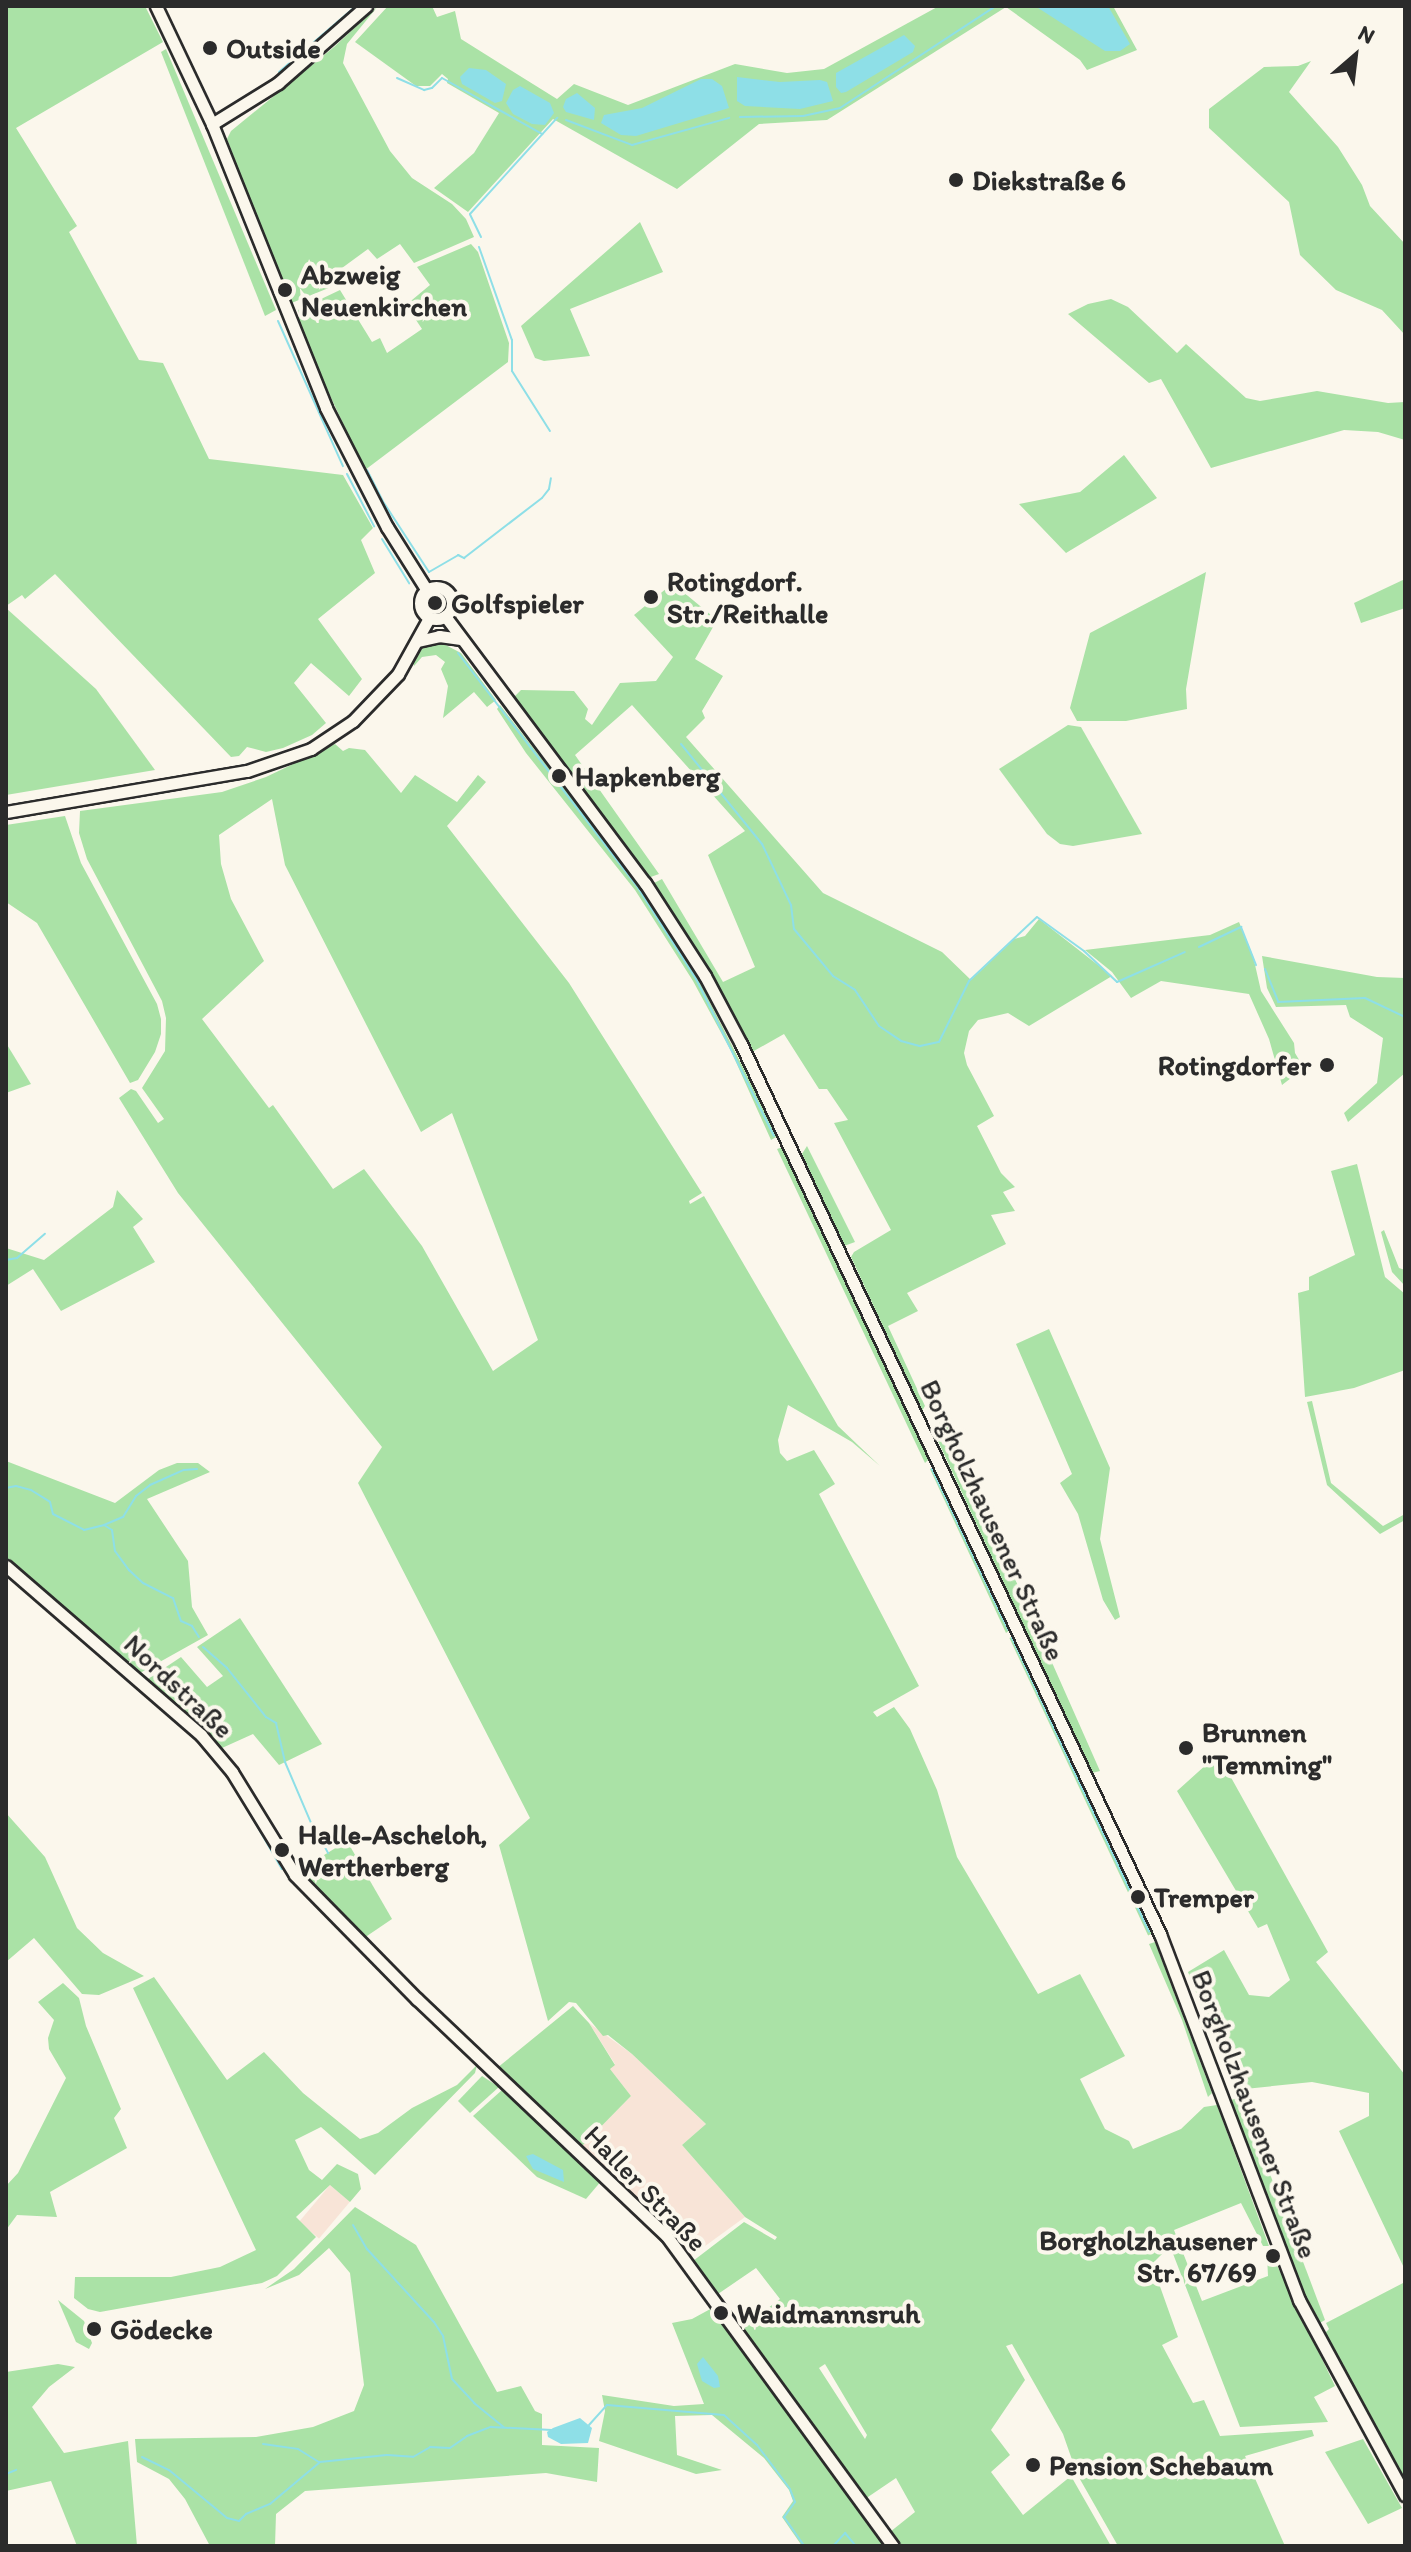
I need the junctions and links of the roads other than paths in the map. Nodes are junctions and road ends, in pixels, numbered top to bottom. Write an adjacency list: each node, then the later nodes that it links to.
1 (156, 6): 3 (main road)
2 (366, 6): 3 (main road)
3 (212, 124): 4 (main road)
4 (426, 589): 5 (main road); 6 (main road)
5 (445, 616): 6 (main road); 7 (main road, Borgholzhausener Straße)
6 (429, 618): 8 (main road)
7 (461, 639): 8 (main road); 12 (main road, Borgholzhausener Straße)
8 (418, 641): 9 (main road)
9 (6, 812)
10 (6, 1566): 11 (main road, Nordstraße)
11 (492, 2071): 13 (main road, Haller Straße)
12 (1405, 2495)
13 (893, 2546)

